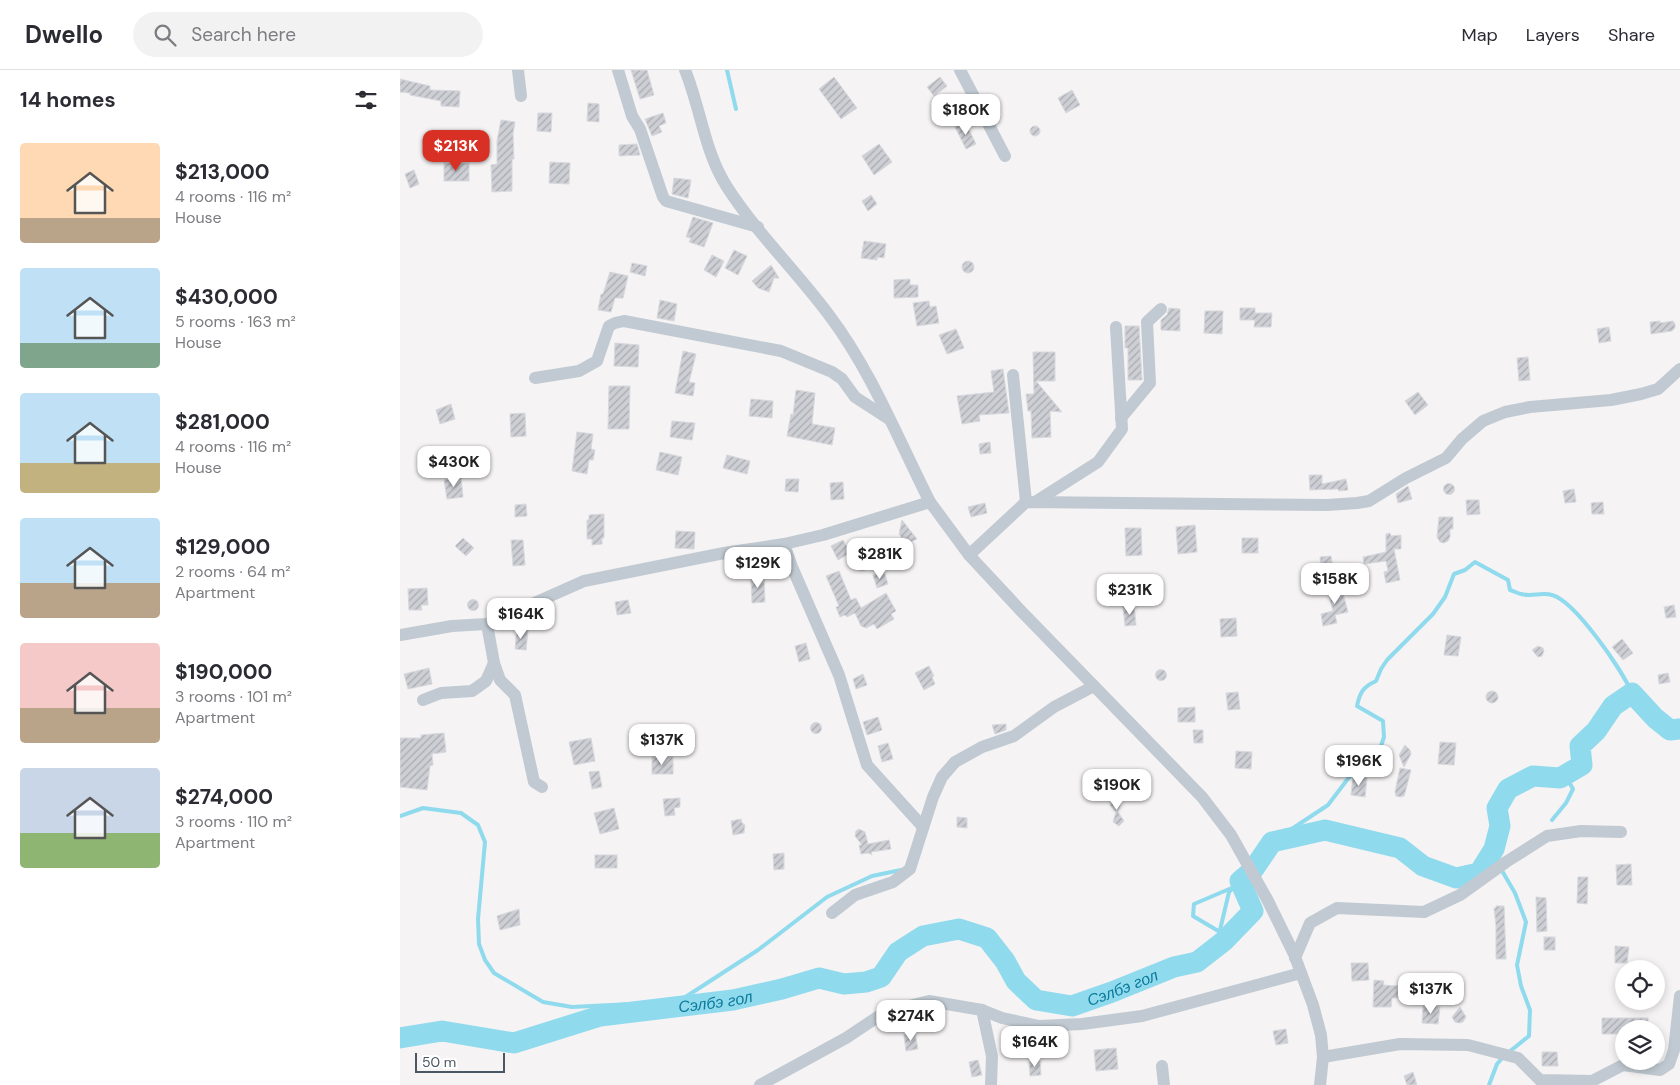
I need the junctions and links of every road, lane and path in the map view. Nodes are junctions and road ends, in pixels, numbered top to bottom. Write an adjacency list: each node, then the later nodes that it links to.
1 (518, 70): 5 (street)
2 (618, 70): 7 (street)
3 (685, 70): 7 (street)
4 (960, 70): 6 (street)
5 (521, 96)
6 (1005, 156)
7 (758, 227): 14 (street)
8 (1161, 310): 13 (street)
9 (1116, 327): 13 (street)
10 (1680, 369): 16 (street)
11 (1013, 375): 16 (street)
12 (535, 378): 14 (street)
13 (1121, 418): 16 (street)
14 (889, 419): 15 (street)
15 (930, 502): 17 (street); 18 (street)
16 (1030, 502): 18 (street)
17 (784, 544): 19 (street); 27 (street)
18 (969, 555): 24 (street)
19 (487, 624): 21 (street); 23 (street)
20 (400, 630): 21 (street)
21 (423, 632): 22 (street)
22 (400, 635)
23 (494, 663): 25 (street); 26 (street)
24 (1094, 686): 27 (street); 30 (street)
25 (423, 700)
26 (542, 787)
27 (923, 827): 29 (street)
28 (1621, 832): 30 (street)
29 (832, 912)
30 (1295, 958): 31 (street)
31 (1301, 973): 33 (street); 34 (street)
32 (1680, 996): 36 (street)
33 (982, 1010): 37 (street); 38 (street)
34 (1323, 1057): 36 (street); 40 (street)
35 (1162, 1066): 39 (street)
36 (1592, 1083)
37 (760, 1085)
38 (991, 1085)
39 (1164, 1085)
40 (1320, 1085)

